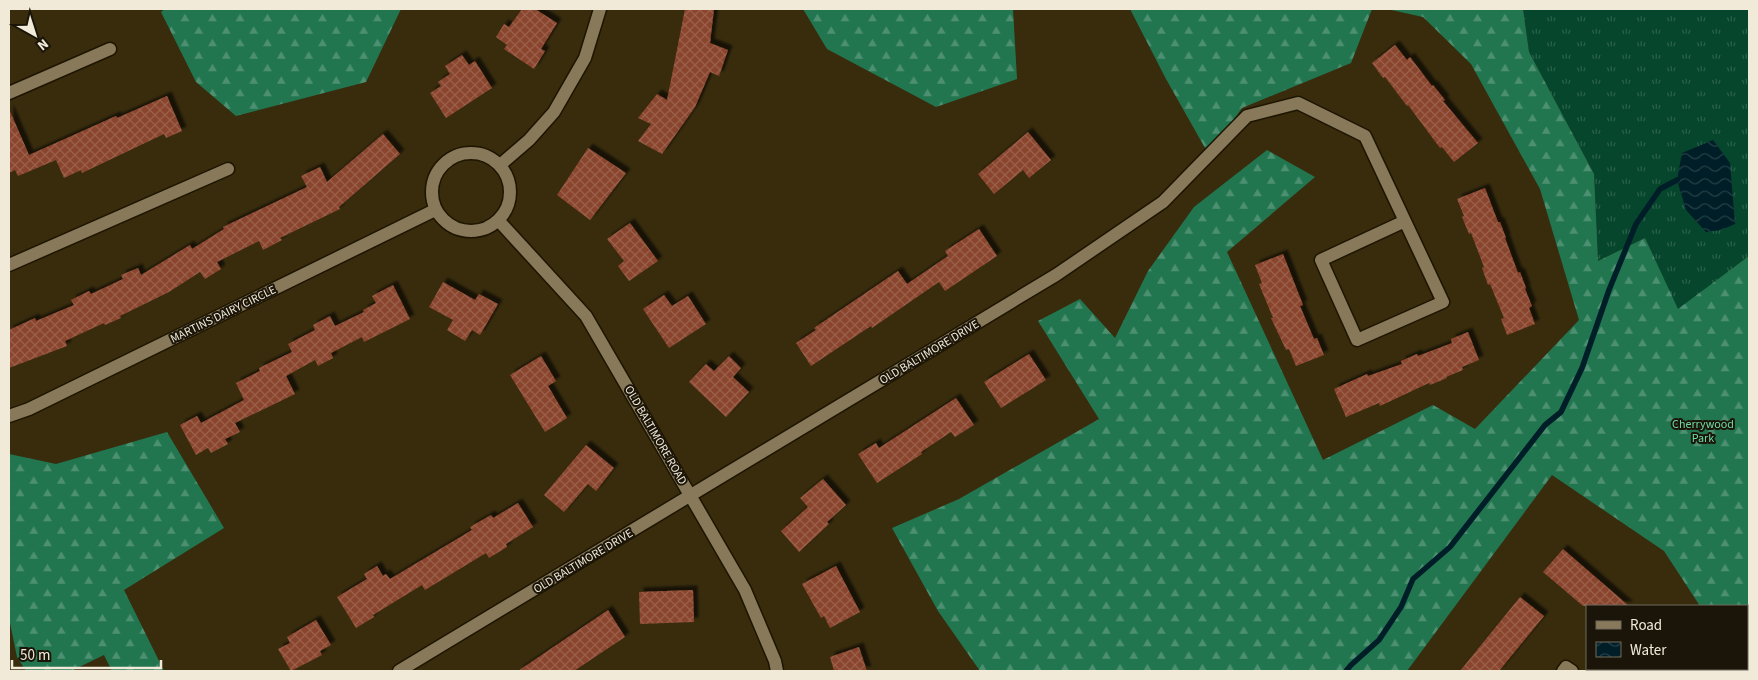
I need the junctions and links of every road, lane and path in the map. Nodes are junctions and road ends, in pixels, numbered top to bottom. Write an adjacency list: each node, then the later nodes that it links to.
1 (600, 9): 4 (street)
2 (110, 49): 3 (street)
3 (9, 93)
4 (500, 165): 6 (street); 7 (street)
5 (228, 169): 9 (street)
6 (435, 210): 7 (street); 10 (street, MARTINS DAIRY CIRCLE)
7 (499, 221): 11 (street, OLD BALTIMORE ROAD)
8 (1405, 221): 8 (street, OLD BALTIMORE DRIVE); 11 (street, OLD BALTIMORE DRIVE)
9 (9, 265)
10 (9, 416)
11 (691, 496): 12 (street, OLD BALTIMORE DRIVE); 13 (street, OLD BALTIMORE ROAD)
12 (399, 671)
13 (777, 671)
14 (1562, 671): 15 (street)
15 (1572, 671)

